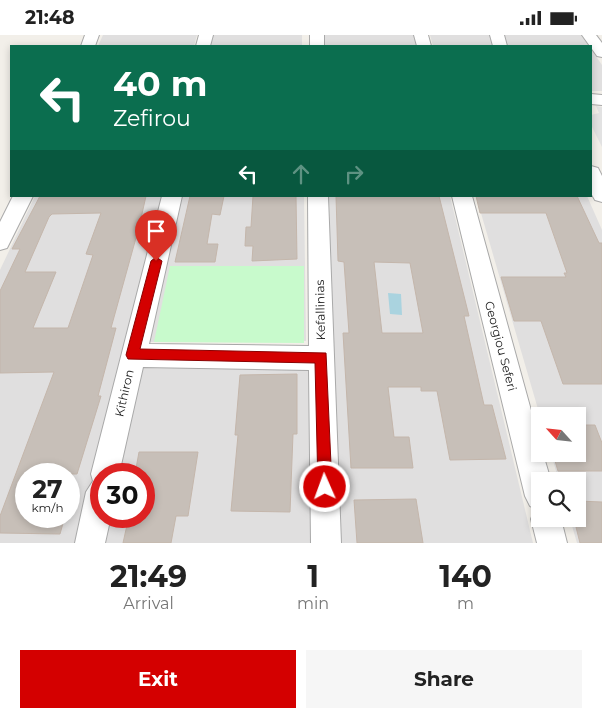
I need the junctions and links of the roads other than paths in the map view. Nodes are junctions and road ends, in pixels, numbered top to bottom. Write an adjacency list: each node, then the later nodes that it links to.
1 (590, 35): 2 (street)
2 (602, 53)
3 (592, 175): 4 (street)
4 (602, 195)
5 (22, 197): 9 (street)
6 (172, 197): 10 (street, Kithiron)
7 (318, 197): 11 (street, Kefallinias)
8 (462, 197): 13 (street, Georgiou Seferi)
9 (2, 235)
10 (132, 355): 11 (street); 12 (street, Kithiron)
11 (321, 358): 17 (street, Kefallinias)
12 (108, 463)
13 (534, 472)
14 (548, 527): 18 (street)
15 (93, 528): 16 (street)
16 (90, 543)
17 (326, 543)
18 (552, 543)

